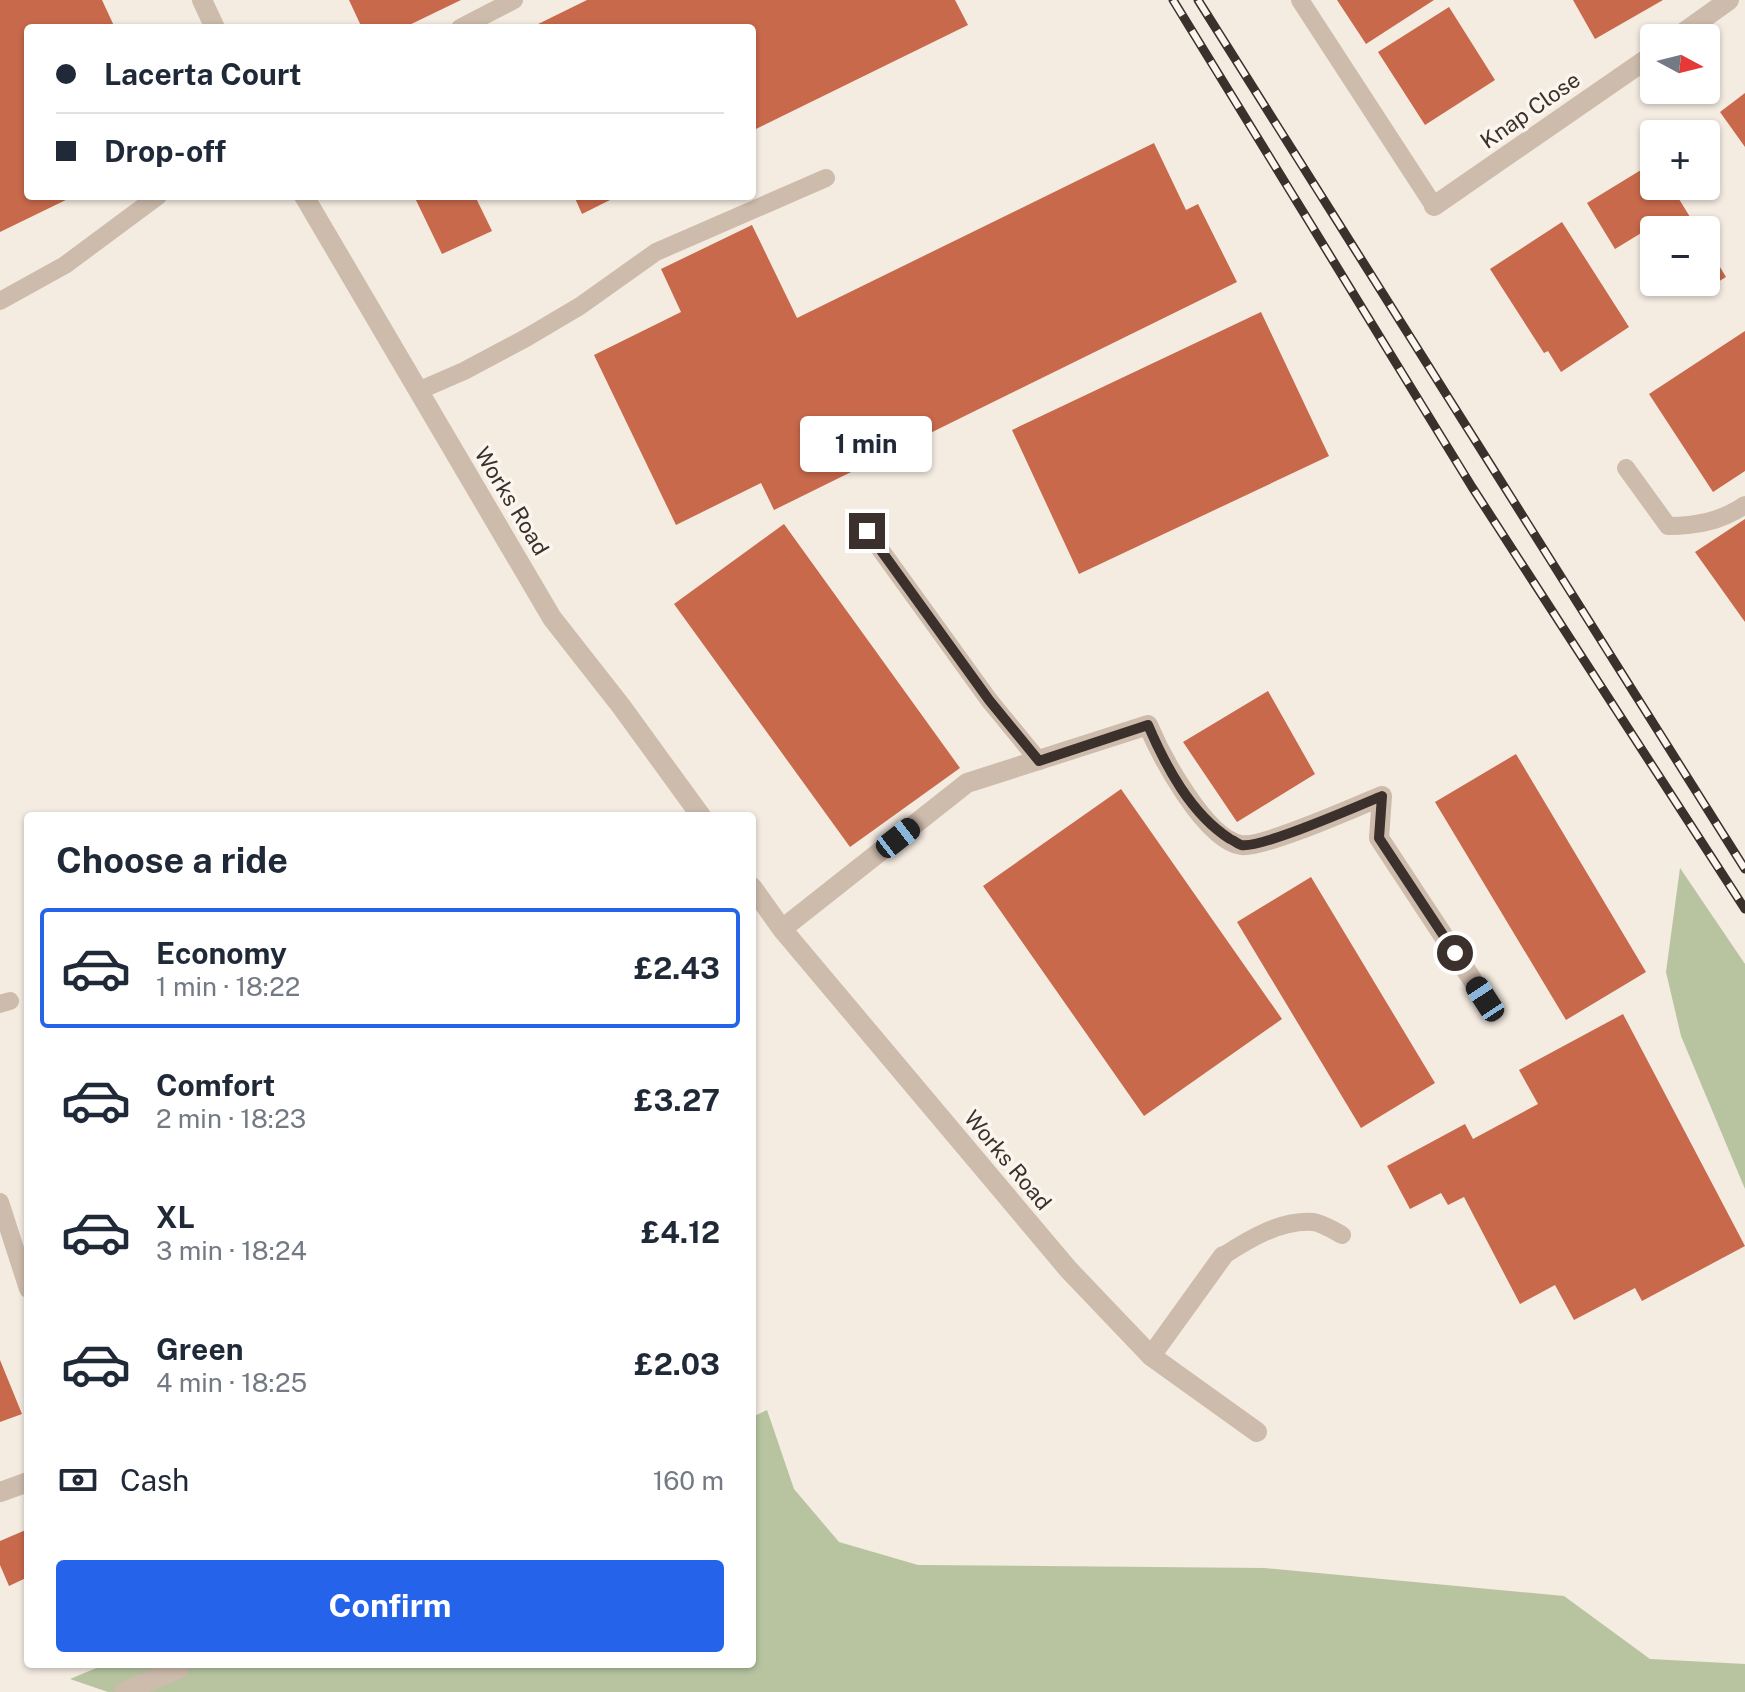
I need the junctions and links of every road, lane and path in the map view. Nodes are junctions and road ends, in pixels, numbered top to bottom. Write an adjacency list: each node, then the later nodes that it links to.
1 (202, 0): 5 (street)
2 (514, 0): 6 (lane)
3 (1300, 0): 12 (lane)
4 (1729, 0): 7 (street)
5 (213, 24)
6 (468, 24)
7 (1696, 24)
8 (1640, 64): 12 (street, Knap Close)
9 (826, 178): 14 (lane)
10 (153, 200): 13 (lane)
11 (306, 200): 14 (street, Works Road)
12 (1434, 206)
13 (0, 301)
14 (418, 391): 19 (street, Works Road)
15 (1626, 468): 16 (lane)
16 (1745, 505)
17 (867, 531): 18 (lane)
18 (1039, 761): 21 (street); 22 (street)
19 (698, 812)
20 (756, 893): 21 (street, Works Road)
21 (782, 929): 27 (street, Works Road)
22 (1485, 999)
23 (0, 1202): 25 (lane)
24 (1342, 1235): 26 (lane)
25 (23, 1254)
26 (1223, 1256): 27 (street)
27 (1151, 1356): 28 (street, Works Road)
28 (1257, 1432)
29 (24, 1483): 30 (street)
30 (0, 1492)
31 (178, 1669): 32 (street)
32 (153, 1671): 33 (street)
33 (124, 1692)

